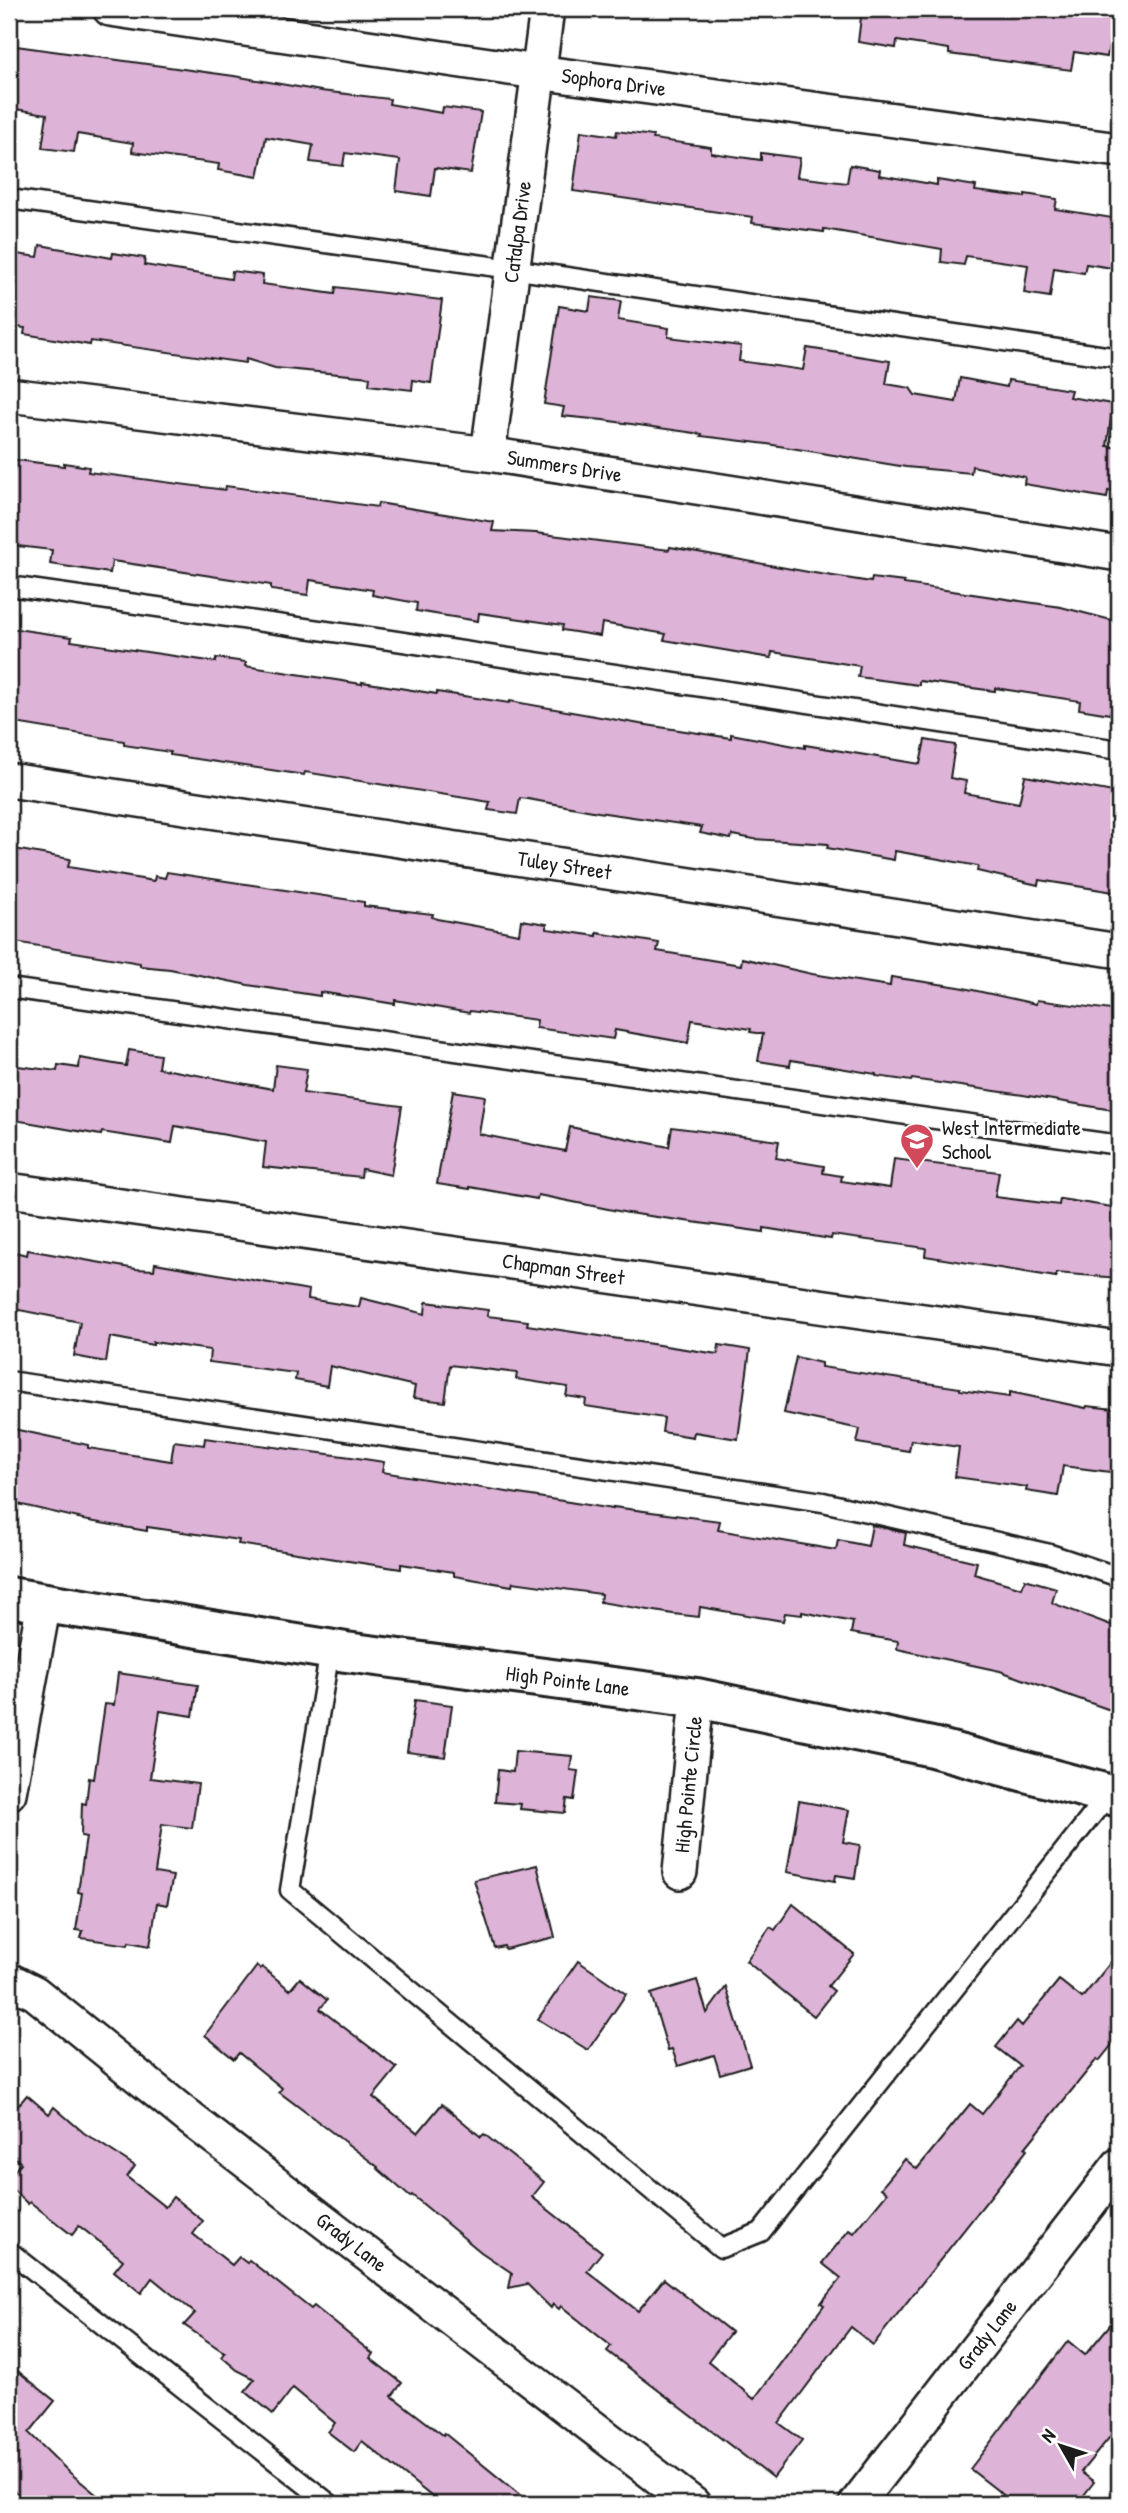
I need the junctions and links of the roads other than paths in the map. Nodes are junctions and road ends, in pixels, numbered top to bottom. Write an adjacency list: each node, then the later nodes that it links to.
1 (110, 9): 3 (street, Sophora Drive)
2 (547, 9): 3 (street, Catalpa Drive)
3 (537, 72): 4 (street, Sophora Drive); 6 (street, Catalpa Drive)
4 (1119, 150)
5 (9, 199): 6 (lane)
6 (512, 269): 7 (lane); 9 (street, Catalpa Drive)
7 (1119, 358)
8 (9, 395): 9 (street, Summers Drive)
9 (488, 454): 10 (street, Summers Drive)
10 (1119, 554)
11 (9, 586): 12 (lane)
12 (1119, 750)
13 (9, 780): 14 (street, Tuley Street)
14 (1119, 951)
15 (9, 988): 16 (lane)
16 (1119, 1145)
17 (9, 1190): 18 (street, Chapman Street)
18 (1119, 1349)
19 (9, 1381): 20 (lane)
20 (1119, 1577)
21 (27, 1600): 22 (street, High Pointe Lane); 24 (street)
22 (330, 1650): 23 (street, High Pointe Lane); 25 (lane)
23 (697, 1698): 25 (street, High Pointe Lane); 26 (street, High Pointe Circle)
24 (9, 1793)
25 (1114, 1795)
26 (680, 1872)
27 (9, 1980): 31 (street, Grady Lane)
28 (1119, 2165): 32 (street, Grady Lane)
29 (9, 2251): 30 (lane)
30 (330, 2504)
31 (694, 2504)
32 (856, 2504)

